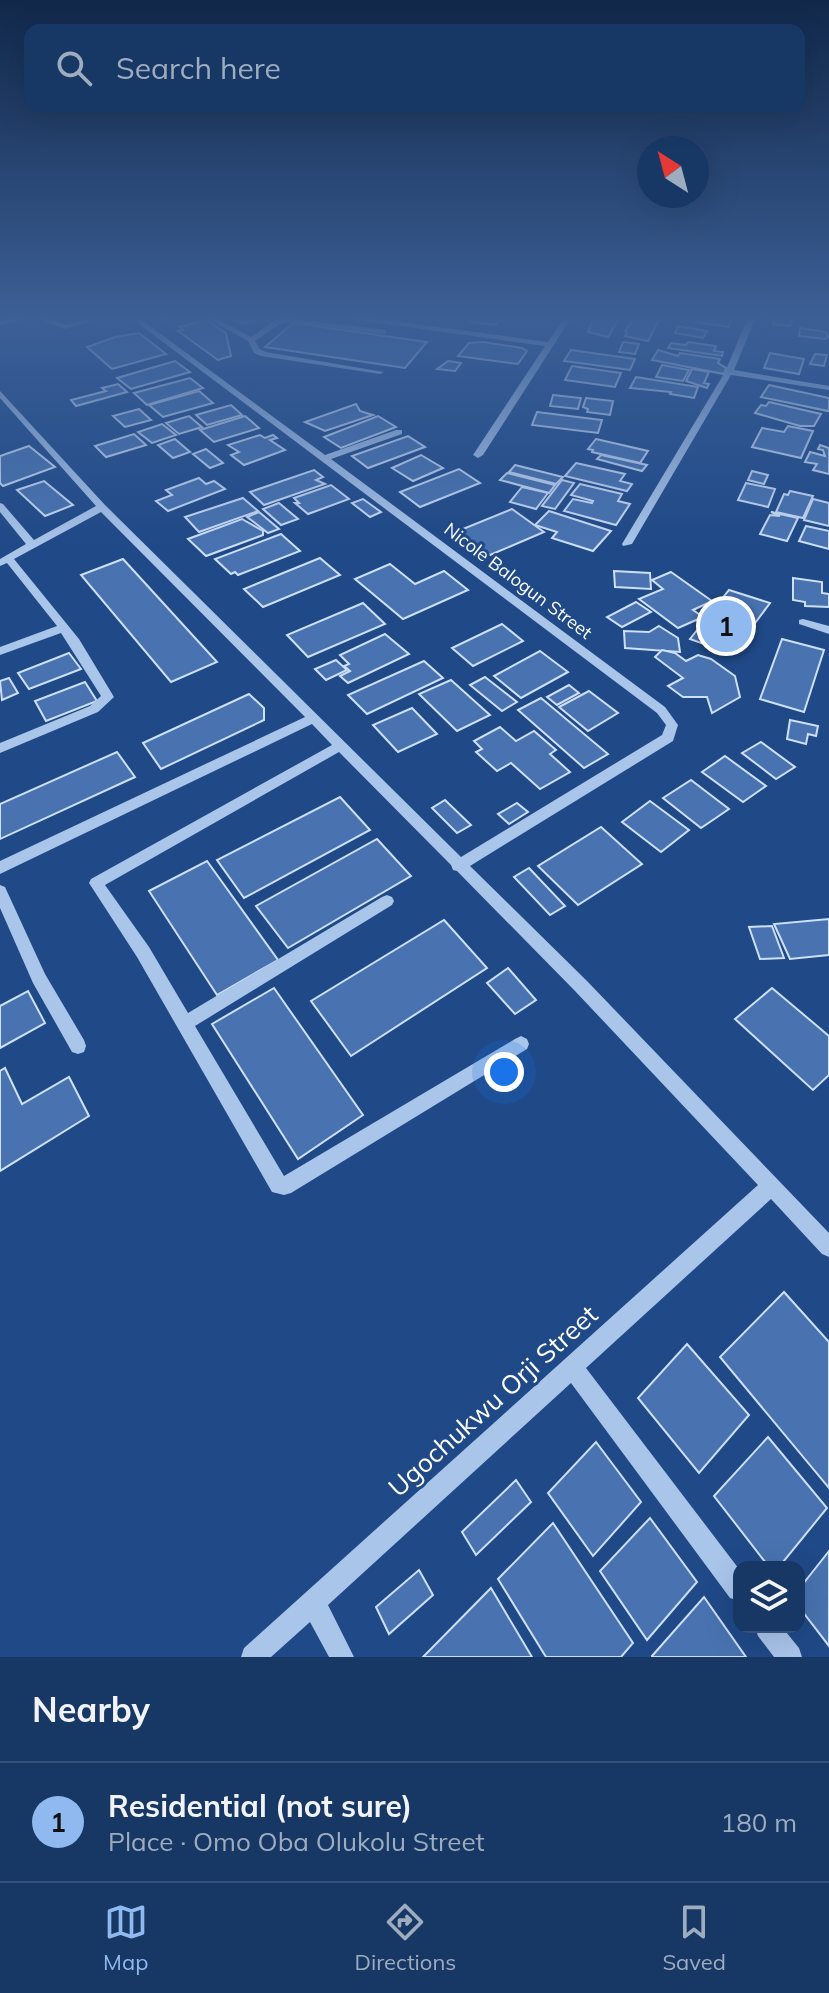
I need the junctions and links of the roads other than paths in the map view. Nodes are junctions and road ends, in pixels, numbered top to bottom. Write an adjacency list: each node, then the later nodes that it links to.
1 (234, 392): 7 (street, Nicole Balogun Street)
2 (518, 392): 6 (street)
3 (717, 392): 10 (street)
4 (0, 393): 9 (street)
5 (399, 432): 7 (street)
6 (478, 455)
7 (323, 459): 20 (street, Nicole Balogun Street)
8 (0, 506): 11 (street)
9 (102, 507): 11 (street); 17 (street)
10 (627, 544)
11 (32, 545): 12 (street)
12 (4, 561): 14 (street)
13 (803, 622): 15 (street)
14 (63, 628): 16 (street); 19 (street)
15 (829, 630)
16 (0, 651)
17 (312, 719): 18 (street); 21 (street)
18 (340, 746): 20 (street); 24 (street)
19 (0, 748)
20 (458, 866): 27 (street)
21 (0, 868)
22 (0, 891): 26 (street)
23 (387, 901): 24 (street)
24 (185, 1024): 25 (street)
25 (521, 1044)
26 (78, 1046)
27 (771, 1186): 28 (street); 29 (street, Ugochukwu Orji Street)
28 (829, 1247)
29 (572, 1367): 30 (street); 31 (street, Ugochukwu Orji Street)
30 (733, 1581)
31 (313, 1603): 33 (street, Ugochukwu Orji Street); 34 (street)
32 (772, 1633): 35 (street)
33 (253, 1657)
34 (342, 1657)
35 (790, 1657)

